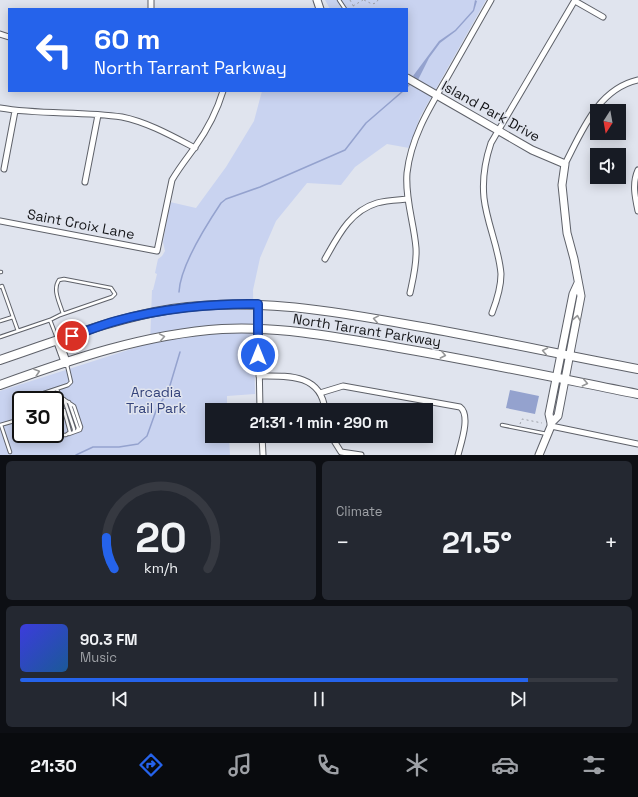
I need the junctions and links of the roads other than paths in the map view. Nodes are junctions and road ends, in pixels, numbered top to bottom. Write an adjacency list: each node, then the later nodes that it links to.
1 (491, 0): 7 (street)
2 (575, 1): 3 (street); 11 (street)
3 (603, 17)
4 (408, 79): 7 (street, Island Park Drive)
5 (638, 80): 13 (street)
6 (223, 92): 12 (street)
7 (437, 95): 11 (street, Island Park Drive); 17 (street)
8 (0, 108): 9 (street)
9 (15, 111): 10 (street); 14 (street)
10 (98, 115): 12 (street); 16 (street)
11 (498, 131): 13 (street, Island Park Drive); 25 (street)
12 (195, 148): 19 (street, Saint Croix Lane)
13 (565, 164): 21 (street)
14 (4, 169)
15 (638, 170): 18 (street)
16 (85, 182)
17 (408, 199): 20 (street); 23 (street)
18 (638, 211)
19 (0, 221)
20 (325, 259)
21 (578, 283): 34 (street); 35 (street, one-way to 21)
22 (0, 287): 27 (lane)
23 (410, 293)
24 (258, 304): 30 (street); 33 (main road, North Tarrant Parkway); 34 (main road, North Tarrant Parkway, one-way to 24)
25 (492, 313)
26 (63, 314): 26 (lane); 28 (lane)
27 (12, 317): 29 (lane); 31 (lane)
28 (50, 320): 31 (lane); 33 (lane)
29 (0, 321)
30 (258, 329): 37 (main road, North Tarrant Parkway, one-way to 30); 39 (street); 40 (main road, North Tarrant Parkway, one-way to 40)
31 (18, 331): 32 (lane)
32 (0, 337)
33 (58, 341): 36 (main road, North Tarrant Parkway); 37 (main road)
34 (561, 354): 35 (main road, North Tarrant Parkway); 40 (street)
35 (570, 356): 38 (main road, North Tarrant Parkway); 41 (street)
36 (0, 360)
37 (66, 363): 42 (main road, North Tarrant Parkway, one-way to 37); 43 (lane)
38 (638, 369)
39 (259, 376): 45 (street); 48 (street)
40 (557, 377): 41 (main road, North Tarrant Parkway); 54 (street)
41 (565, 379): 46 (main road, North Tarrant Parkway, one-way to 46); 54 (street)
42 (0, 385)
43 (57, 389): 44 (lane)
44 (50, 391)
45 (320, 393): 49 (street); 66 (street)
46 (638, 394)
47 (64, 399): 55 (lane); 55 (lane)
48 (260, 403)
49 (323, 403)
50 (64, 410): 56 (lane)
51 (12, 422): 52 (lane)
52 (1, 425): 62 (lane)
53 (502, 425): 57 (lane)
54 (551, 425): 57 (street); 61 (street)
55 (75, 432): 56 (lane)
56 (69, 434): 58 (lane)
57 (547, 434): 67 (street)
58 (64, 435)
59 (262, 443): 64 (street)
60 (335, 443): 63 (street)
61 (638, 444)
62 (10, 452)
63 (340, 453): 65 (street)
64 (262, 455)
65 (361, 455)
66 (458, 455)
67 (539, 455)

